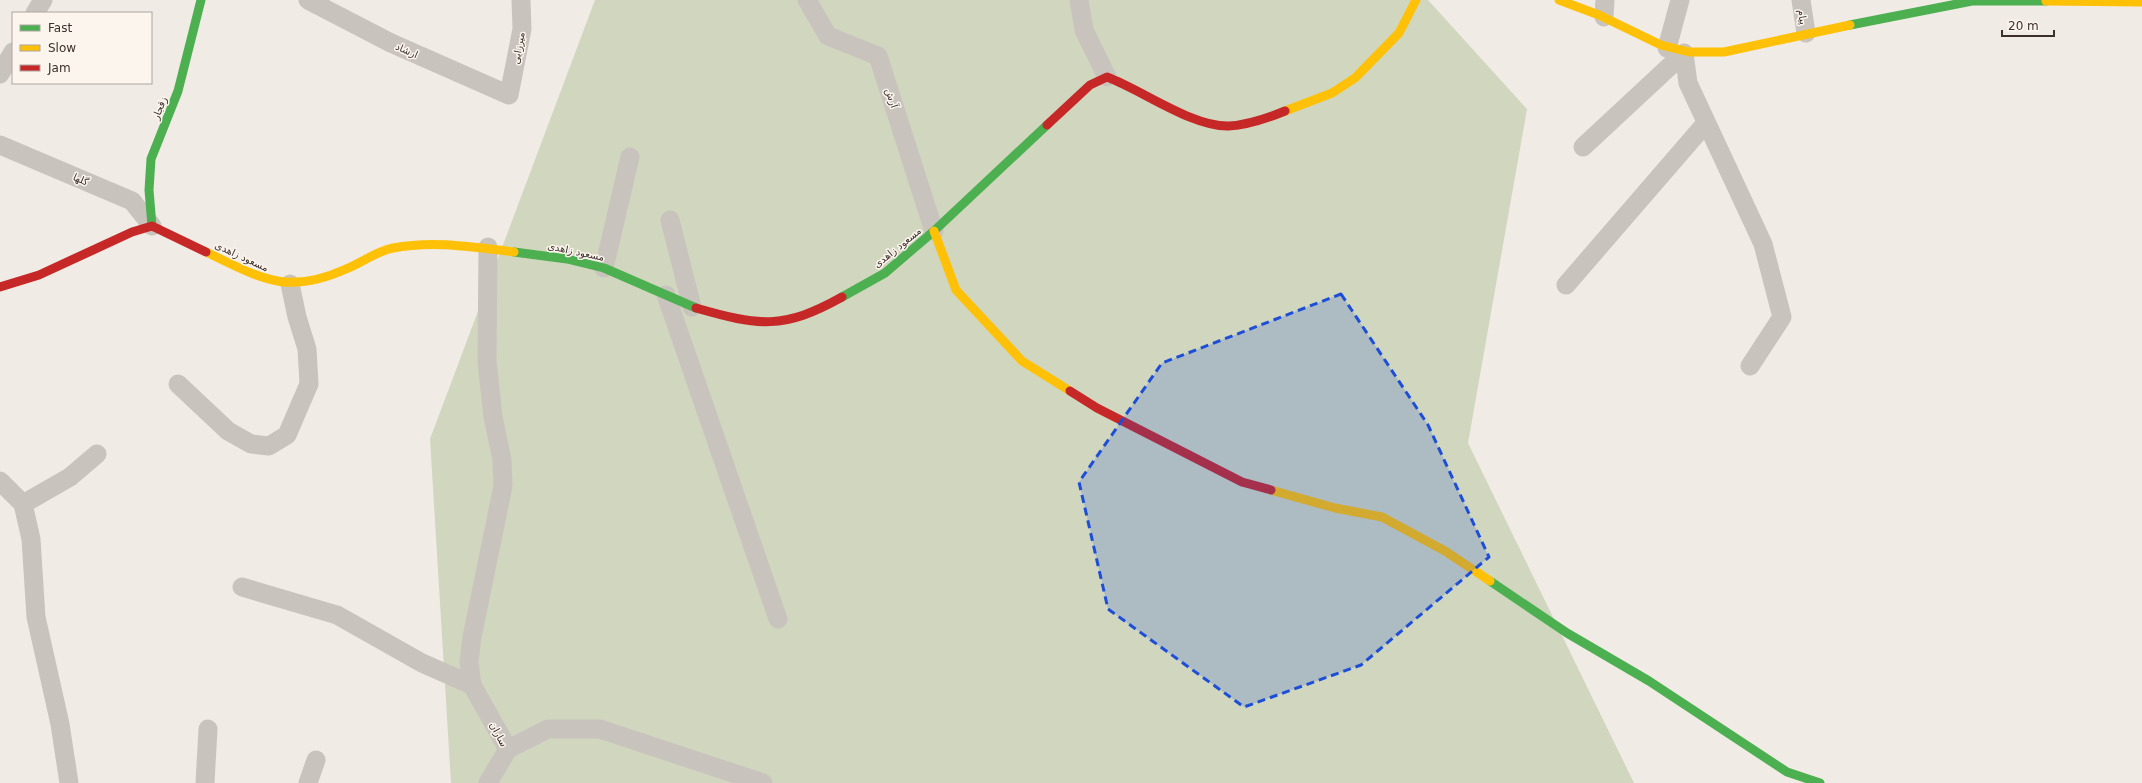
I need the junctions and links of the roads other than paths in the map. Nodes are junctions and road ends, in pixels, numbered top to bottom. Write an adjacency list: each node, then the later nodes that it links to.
1 (43, 0): 14 (street)
2 (201, 0): 26 (street, زقجار)
3 (308, 0): 20 (street, ارشاد)
4 (521, 0): 20 (street, میرزایی)
5 (807, 0): 27 (street, آرش)
6 (1079, 0): 19 (street)
7 (1416, 0): 19 (street)
8 (1558, 0): 13 (street)
9 (1680, 0): 16 (street)
10 (1801, 0): 15 (street, پیام)
11 (1972, 1): 12 (street); 15 (street)
12 (2142, 2)
13 (1605, 8): 16 (street)
14 (37, 12)
15 (1806, 33): 16 (street)
16 (1676, 50): 21 (street); 23 (street)
17 (12, 54): 18 (street)
18 (0, 74)
19 (1107, 77): 27 (street, مسعود زاهدی)
20 (509, 95)
21 (1706, 123): 31 (street); 35 (street)
22 (0, 146): 26 (street, گلها)
23 (1583, 147)
24 (630, 157): 29 (street)
25 (670, 220): 34 (street)
26 (152, 226): 30 (street, مسعود زاهدی); 32 (street)
27 (934, 231): 34 (street, مسعود زاهدی); 51 (street)
28 (488, 247): 29 (street, مسعود زاهدی); 30 (street, مسعود زاهدی); 42 (street)
29 (604, 268): 33 (street, مسعود زاهدی)
30 (290, 284): 36 (street)
31 (1566, 285)
32 (0, 287)
33 (666, 295): 34 (street, مسعود زاهدی); 41 (street)
34 (692, 307)
35 (1750, 366)
36 (178, 384)
37 (97, 454): 39 (street)
38 (0, 481): 39 (street)
39 (22, 504): 46 (street)
40 (242, 587): 42 (street)
41 (778, 619)
42 (472, 685): 44 (street, ساران)
43 (208, 729): 47 (street)
44 (508, 749): 49 (street, ساران); 50 (street)
45 (316, 760): 48 (street)
46 (69, 783)
47 (205, 783)
48 (308, 783)
49 (488, 783)
50 (763, 783)
51 (1820, 783)

